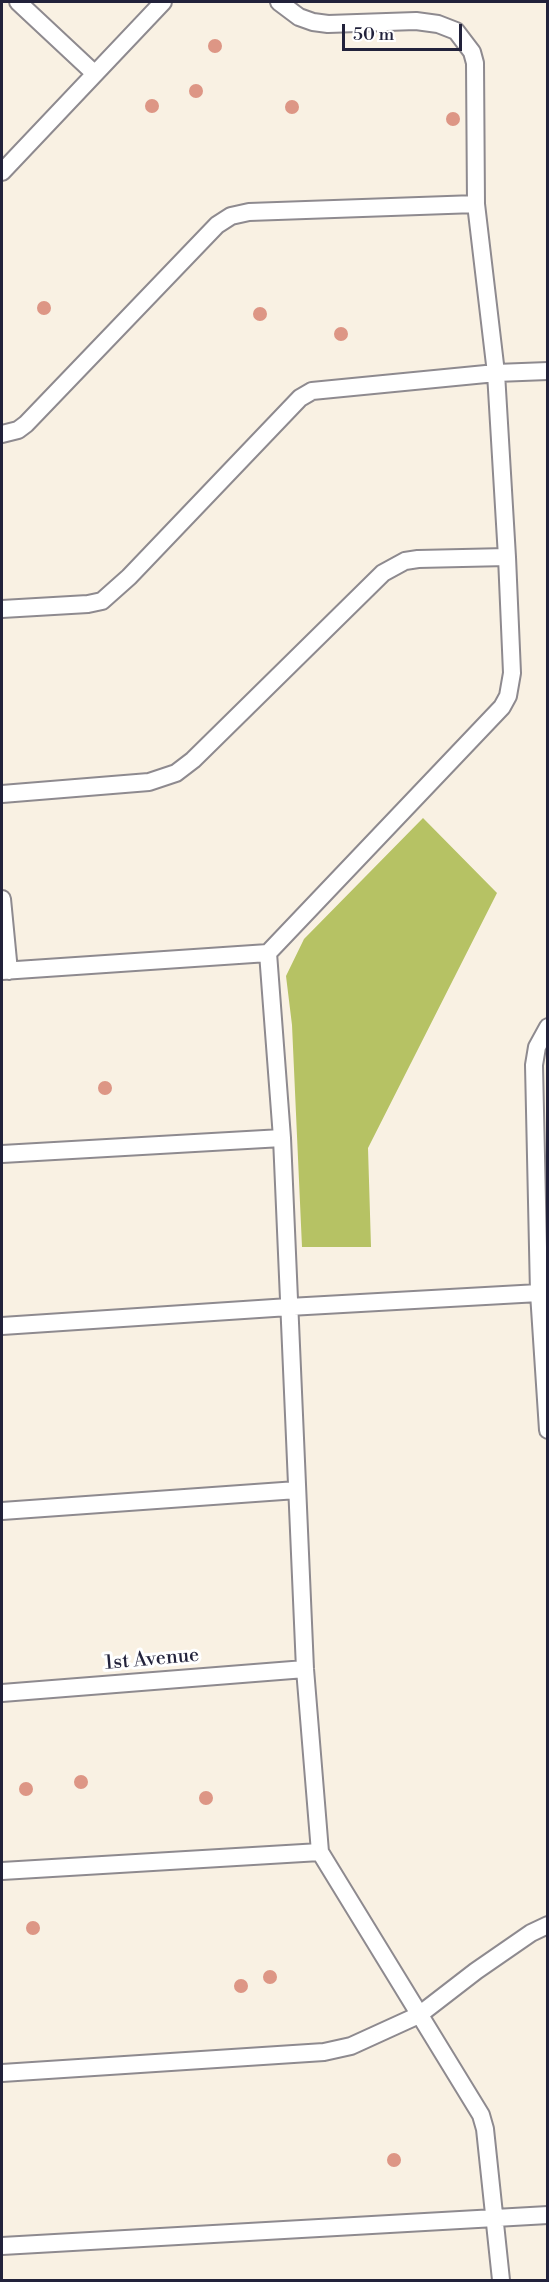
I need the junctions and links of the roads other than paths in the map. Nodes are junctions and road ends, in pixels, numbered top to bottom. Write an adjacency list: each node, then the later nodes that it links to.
1 (18, 2): 4 (street)
2 (163, 2): 4 (street)
3 (279, 2): 6 (street)
4 (94, 72): 5 (street)
5 (2, 172)
6 (476, 204): 8 (street); 9 (street)
7 (548, 371): 8 (street)
8 (495, 373): 10 (street); 11 (street)
9 (2, 434)
10 (507, 557): 12 (street); 14 (street)
11 (2, 609)
12 (2, 794)
13 (2, 898): 15 (street)
14 (268, 953): 15 (street); 17 (street)
15 (5, 971)
16 (548, 1027): 19 (street)
17 (282, 1138): 18 (street); 20 (street)
18 (2, 1154)
19 (539, 1293): 20 (street); 22 (street)
20 (289, 1307): 21 (street); 23 (street)
21 (2, 1326)
22 (548, 1430)
23 (297, 1490): 24 (street); 25 (street)
24 (2, 1511)
25 (305, 1669): 26 (street, 1st Avenue); 27 (street)
26 (2, 1693)
27 (320, 1852): 28 (street); 30 (street)
28 (2, 1871)
29 (548, 1925): 30 (street)
30 (419, 2015): 31 (street); 33 (street)
31 (2, 2073)
32 (548, 2215): 33 (street)
33 (495, 2219): 34 (street); 35 (street)
34 (2, 2246)
35 (501, 2280)

